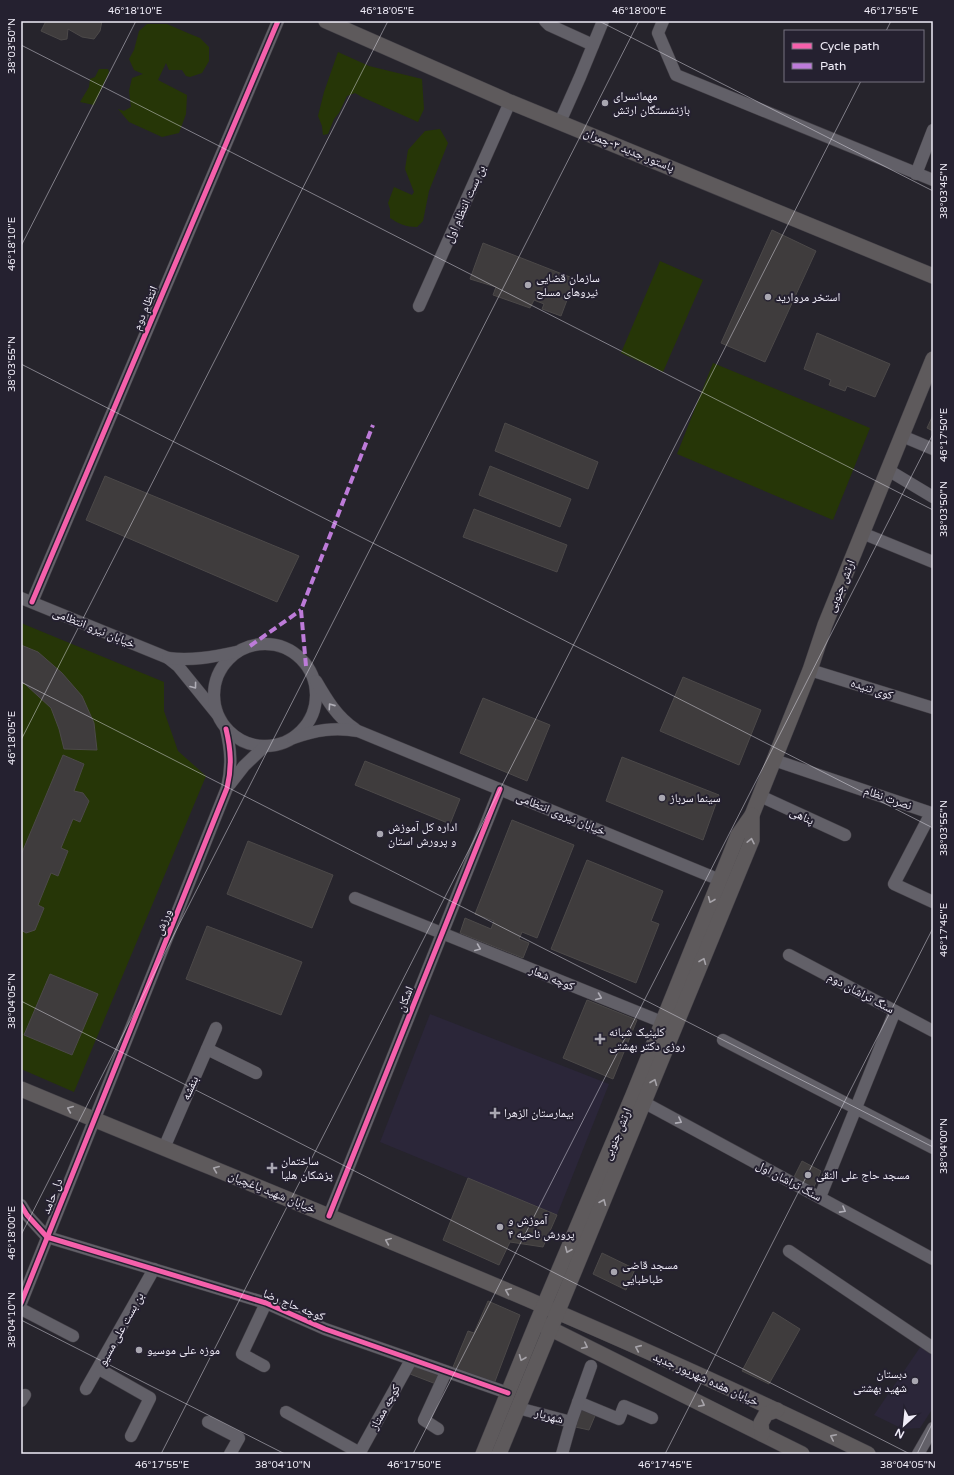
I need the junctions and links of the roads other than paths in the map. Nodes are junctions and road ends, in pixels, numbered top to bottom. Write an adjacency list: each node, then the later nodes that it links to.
1 (278, 21): 21 (street, انتظام دوم)
2 (326, 21): 7 (main road, پاستور جدید ۳-چمران)
3 (545, 21): 6 (street)
4 (603, 21): 6 (street)
5 (663, 21): 10 (street)
6 (593, 46): 8 (street)
7 (510, 102): 8 (main road, پاستور جدید ۳-چمران); 13 (street, بن بست انتظام اول)
8 (560, 122): 12 (main road, پاستور جدید ۳-چمران)
9 (933, 130): 10 (street)
10 (916, 174): 11 (street)
11 (933, 180)
12 (933, 276)
13 (419, 306)
14 (933, 358): 15 (main road, ارتش جنوبی)
15 (902, 436): 16 (street); 17 (main road, ارتش جنوبی)
16 (933, 449)
17 (888, 470): 18 (street); 19 (main road, ارتش جنوبی)
18 (933, 497)
19 (862, 533): 20 (street); 24 (main road, ارتش جنوبی)
20 (933, 562)
21 (26, 600): 23 (street, خیابان نیرو انتظامی)
22 (237, 652): 23 (street, خیابان نیرو انتظامی); 25 (street); 27 (street)
23 (168, 658): 27 (street, خیابان نیرو انتظامی, one-way to 27)
24 (810, 670): 26 (street, کوی تنیده); 32 (main road, ارتش جنوبی)
25 (311, 674): 29 (street, خیابان نیروی انتظامی, one-way to 25); 30 (street)
26 (933, 708)
27 (219, 716): 28 (street)
28 (226, 729): 31 (street); 33 (street, ورزش)
29 (358, 731): 30 (street, خیابان نیروی انتظامی); 34 (street, خیابان نیروی انتظامی)
30 (293, 738): 31 (street)
31 (265, 746): 33 (street, ورزش)
32 (774, 760): 35 (main road, ارتش جنوبی); 40 (street, نصرت نظام)
33 (228, 788): 53 (street, ورزش)
34 (500, 789): 38 (street, خیابان نیروی انتظامی); 41 (street, اشکان)
35 (760, 796): 36 (main road, ارتش جنوبی); 37 (street, پناهی)
36 (752, 815): 38 (main road, ارتش جنوبی); 51 (main road, ارتش جنوبی, one-way to 36)
37 (845, 835)
38 (720, 880): 44 (main road, ارتش جنوبی, one-way to 44)
39 (355, 898): 41 (street, کوچه شعار)
40 (933, 902)
41 (442, 934): 44 (street, کوچه شعار, one-way to 44); 58 (street, اشکان)
42 (789, 955): 43 (street, سنگ تراشان دوم)
43 (895, 1011): 46 (street, سنگ تراشان دوم); 52 (street)
44 (662, 1022): 66 (main road, ارتش جنوبی, one-way to 66)
45 (216, 1028): 48 (street, بنفشه)
46 (933, 1031)
47 (723, 1040): 52 (street)
48 (207, 1049): 49 (street); 54 (street, بنفشه)
49 (256, 1073)
50 (21, 1089): 53 (main road, خیابان شهید یاغچیان, one-way to 50)
51 (645, 1103): 56 (street, سنگ تراشان اول, one-way to 56); 66 (main road, ارتش جنوبی, one-way to 51)
52 (856, 1108): 55 (street); 56 (street)
53 (94, 1119): 54 (main road, خیابان شهید یاغچیان); 59 (street, دل حامد)
54 (164, 1148): 58 (main road, خیابان شهید یاغچیان, one-way to 54)
55 (933, 1148)
56 (820, 1197): 61 (street, سنگ تراشان اول, one-way to 61)
57 (21, 1205): 59 (street)
58 (329, 1216): 66 (main road, خیابان شهید یاغچیان, one-way to 58)
59 (46, 1237): 62 (street, کوچه حاج رضا); 63 (street, دل حامد)
60 (789, 1251): 70 (street)
61 (933, 1259)
62 (154, 1269): 64 (street, کوچه حاج رضا); 74 (street, بن بست علی مسیو)
63 (21, 1302)
64 (266, 1303): 71 (street, کوچه حاج رضا); 72 (street)
65 (21, 1309): 69 (street)
66 (550, 1310): 67 (main road, ارتش جنوبی); 68 (main road, ارتش جنوبی); 80 (main road, خیابان هفده شهریور جدید, one-way to 66)
67 (537, 1322): 68 (main road, خیابان هفده شهریور جدید); 77 (main road, ارتش جنوبی, one-way to 77)
68 (550, 1328): 79 (main road, ارتش جنوبی); 87 (main road, خیابان هفده شهریور جدید, one-way to 87)
69 (73, 1336)
70 (933, 1348)
71 (411, 1360): 75 (street, کوچه حاج رضا); 89 (street, کوچه ممتاز)
72 (264, 1366)
73 (591, 1366): 78 (street)
74 (99, 1369): 76 (street, بن بست علی مسیو); 88 (street)
75 (446, 1372): 77 (street, کوچه حاج رضا); 86 (street)
76 (86, 1389)
77 (508, 1393): 91 (main road, ارتش جنوبی)
78 (578, 1402): 82 (street); 84 (street)
79 (518, 1408): 84 (street, شهریار); 92 (main road, ارتش جنوبی)
80 (777, 1410): 87 (main road); 95 (main road, خیابان هفده شهریور جدید, one-way to 80)
81 (286, 1412): 89 (street)
82 (652, 1418)
83 (208, 1422): 90 (street)
84 (571, 1422): 93 (street, شهریار)
85 (933, 1428): 96 (street)
86 (438, 1429)
87 (762, 1434): 94 (main road, خیابان هفده شهریور جدید)
88 (131, 1436)
89 (360, 1453)
90 (230, 1454)
91 (483, 1454)
92 (499, 1454)
93 (562, 1454)
94 (802, 1454)
95 (868, 1454)
96 (918, 1454)

